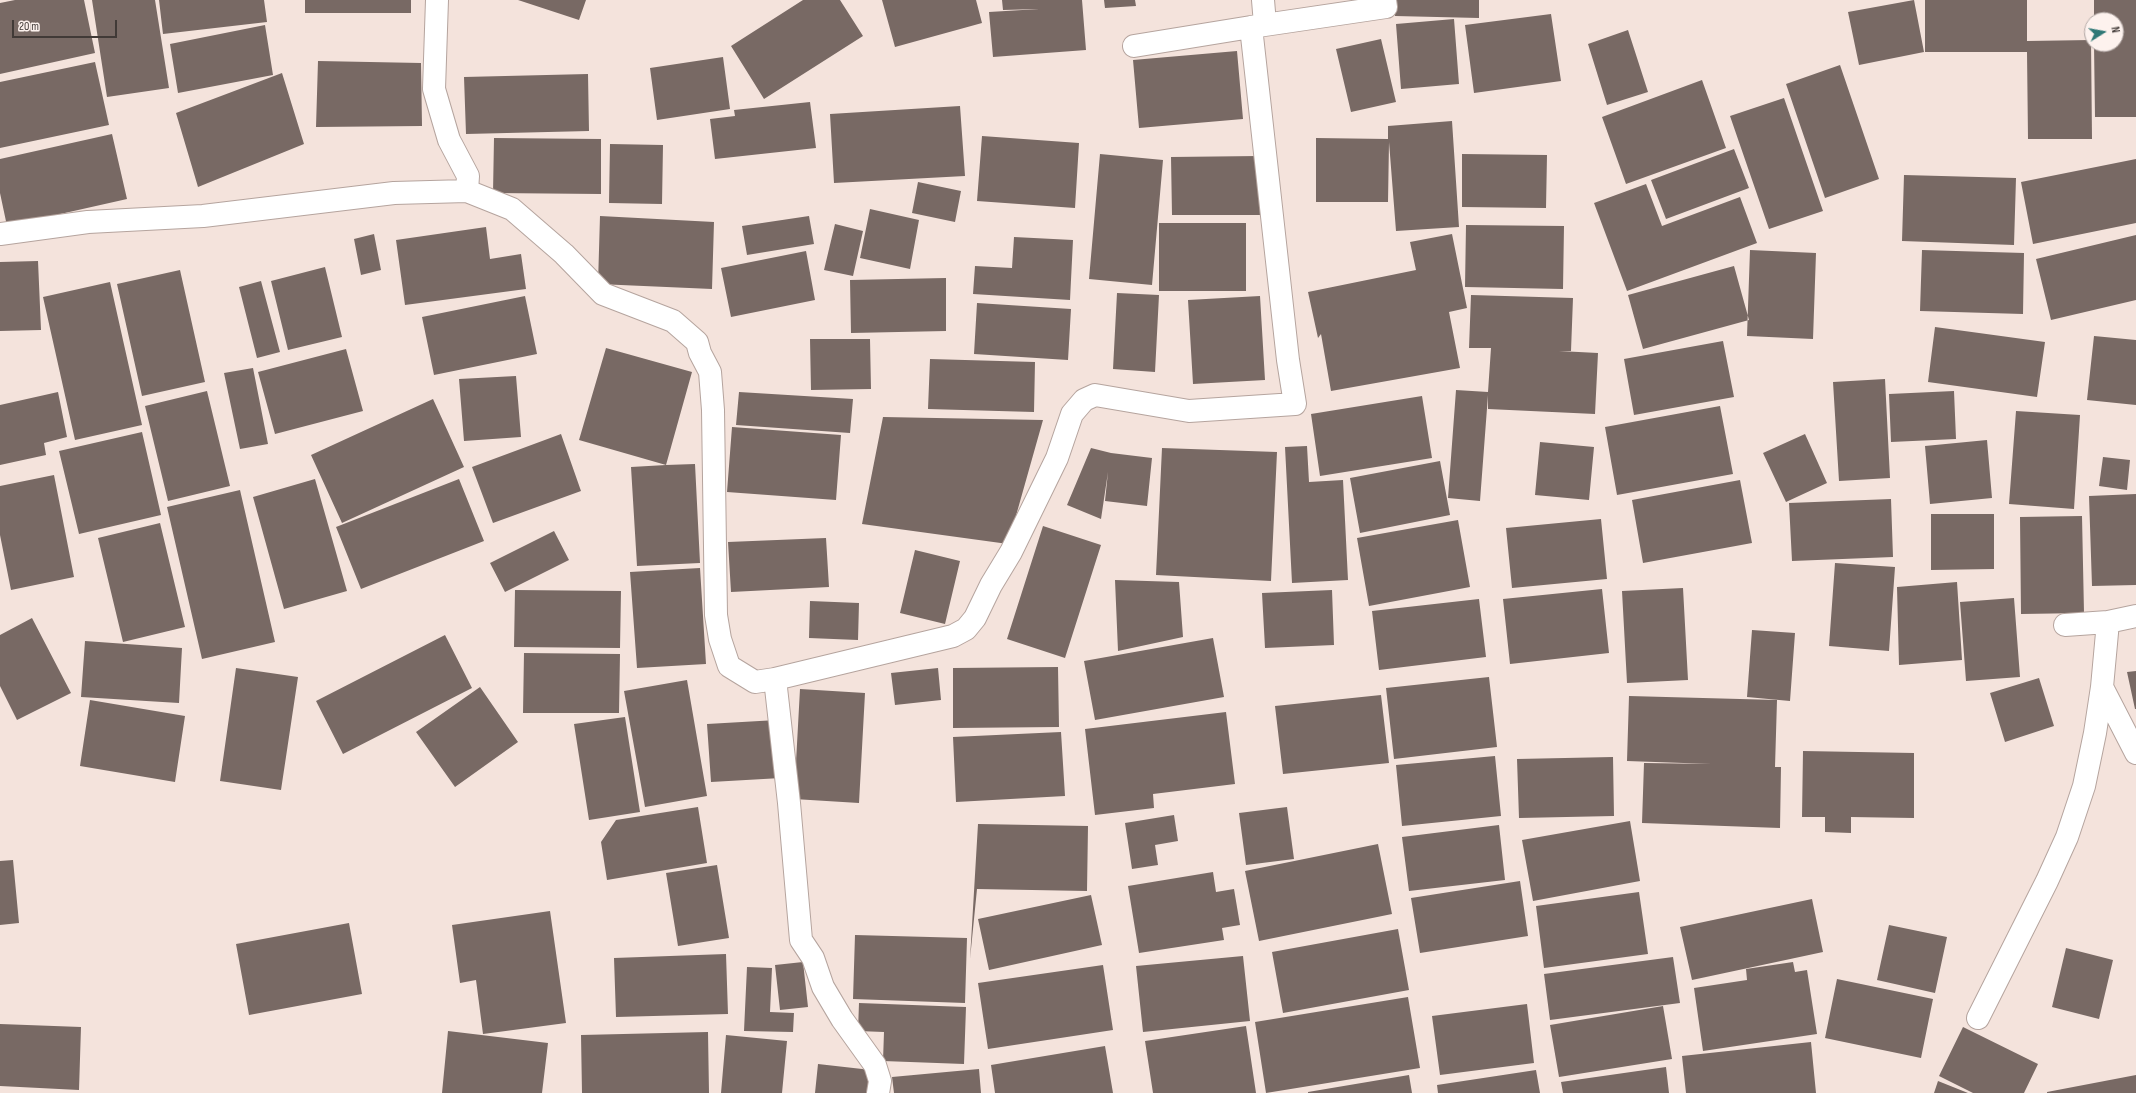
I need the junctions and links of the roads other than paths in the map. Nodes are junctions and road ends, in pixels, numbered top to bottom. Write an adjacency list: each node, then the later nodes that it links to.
1 (437, 0): 6 (street)
2 (1263, 0): 4 (street)
3 (1385, 0): 4 (street)
4 (1258, 26): 5 (street); 11 (street)
5 (1134, 46)
6 (467, 191): 7 (street); 11 (street)
7 (0, 234)
8 (2136, 616): 9 (street)
9 (2108, 622): 10 (street); 12 (street)
10 (2066, 625)
11 (775, 679): 15 (street)
12 (2102, 687): 13 (street); 14 (street)
13 (2136, 753)
14 (1978, 1018)
15 (878, 1093)

